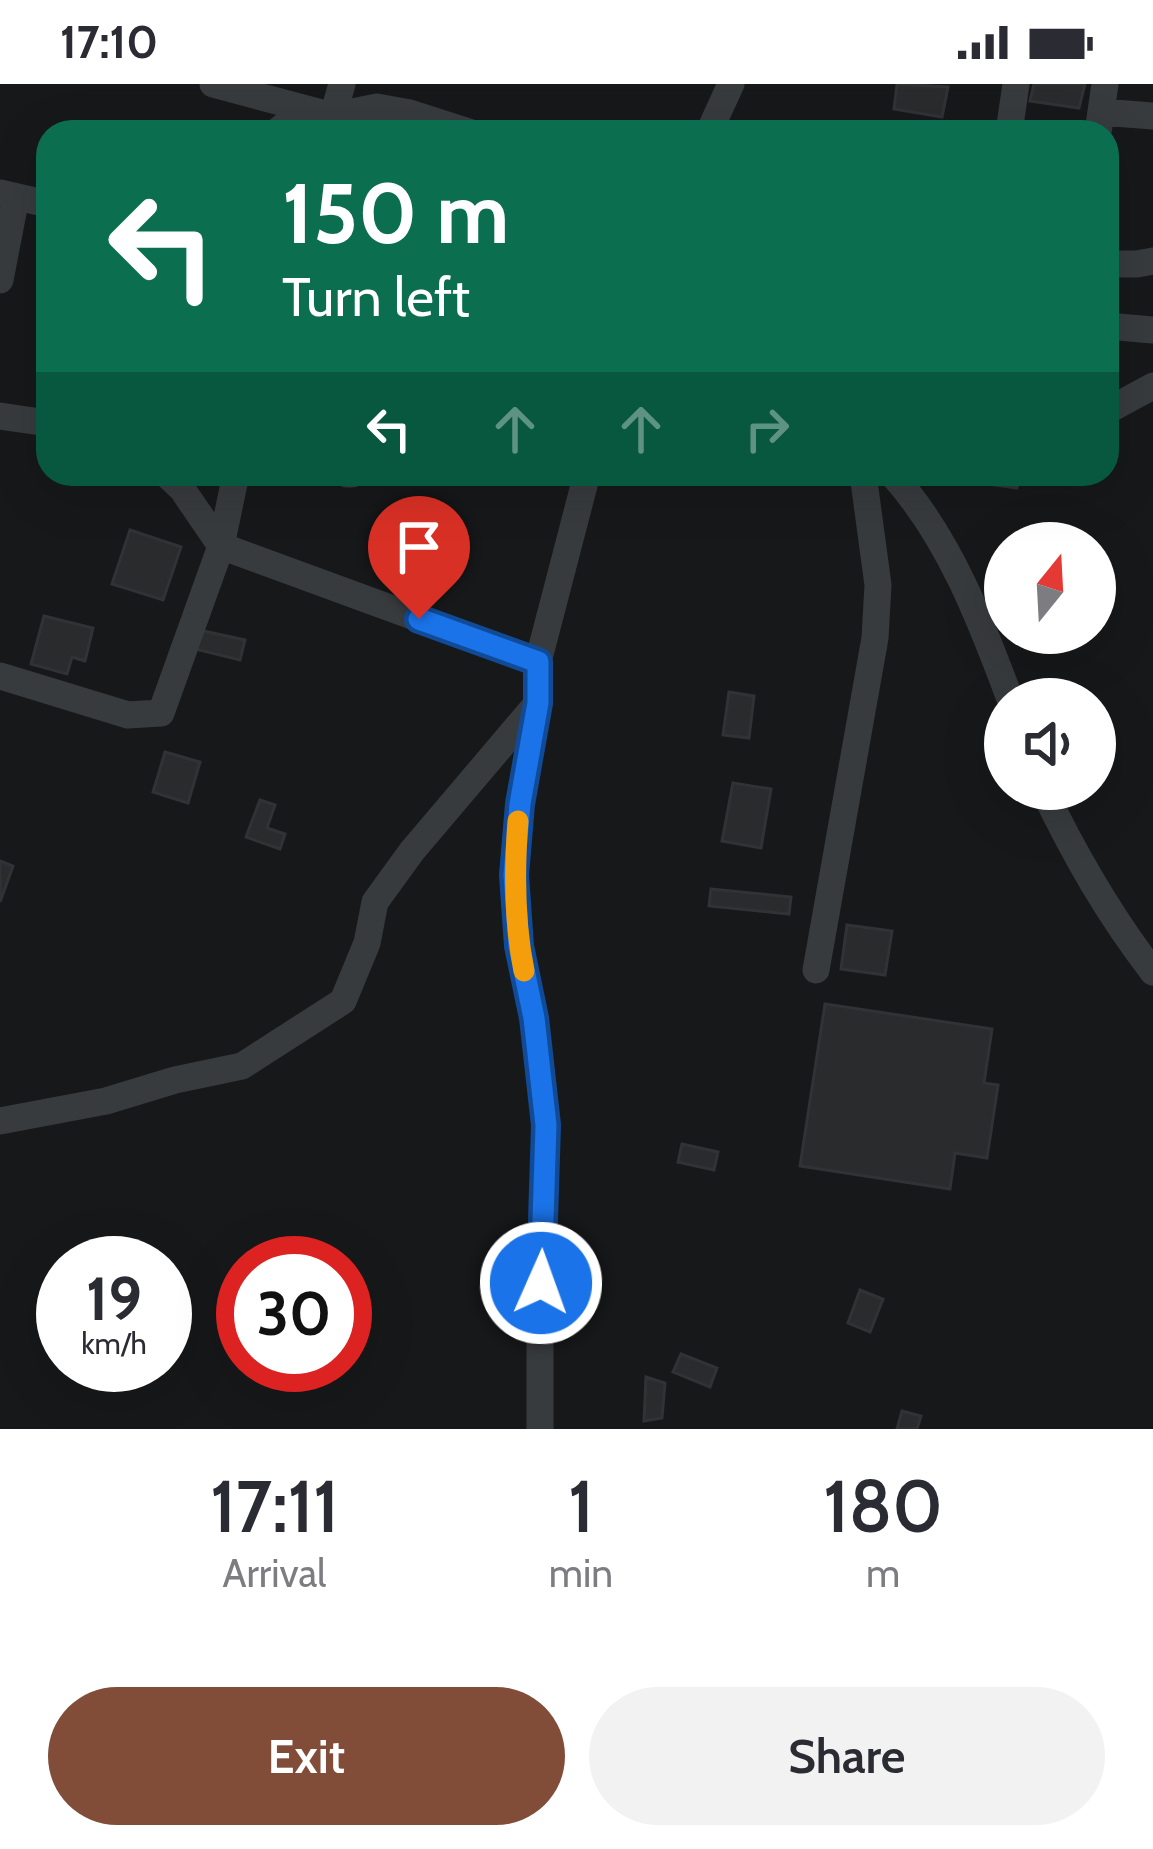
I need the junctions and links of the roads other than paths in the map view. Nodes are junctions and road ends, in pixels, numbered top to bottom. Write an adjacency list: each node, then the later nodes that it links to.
1 (213, 84): 6 (street)
2 (342, 84): 10 (street)
3 (731, 84): 13 (street)
4 (1016, 84): 14 (street)
5 (1101, 109): 7 (street)
6 (304, 110): 8 (street); 9 (street)
7 (1153, 116)
8 (291, 120)
9 (323, 120)
10 (332, 120)
11 (342, 120): 12 (street)
12 (431, 120)
13 (714, 120)
14 (1012, 120)
15 (8, 195): 18 (street)
16 (1153, 261): 17 (street)
17 (1119, 263)
18 (0, 280)
19 (1119, 327): 20 (street)
20 (1153, 330)
21 (1153, 386): 22 (street)
22 (1119, 404)
23 (0, 416): 24 (street)
24 (36, 421)
25 (179, 486): 30 (street)
26 (233, 486): 30 (street)
27 (584, 486): 31 (street)
28 (865, 486): 36 (street)
29 (903, 486): 33 (street)
30 (220, 546): 31 (street); 32 (street)
31 (538, 662): 34 (street)
32 (0, 676)
33 (1001, 678)
34 (538, 703): 38 (street); 39 (street)
35 (1053, 810): 37 (street)
36 (816, 970)
37 (1153, 972)
38 (0, 1120)
39 (540, 1429)

